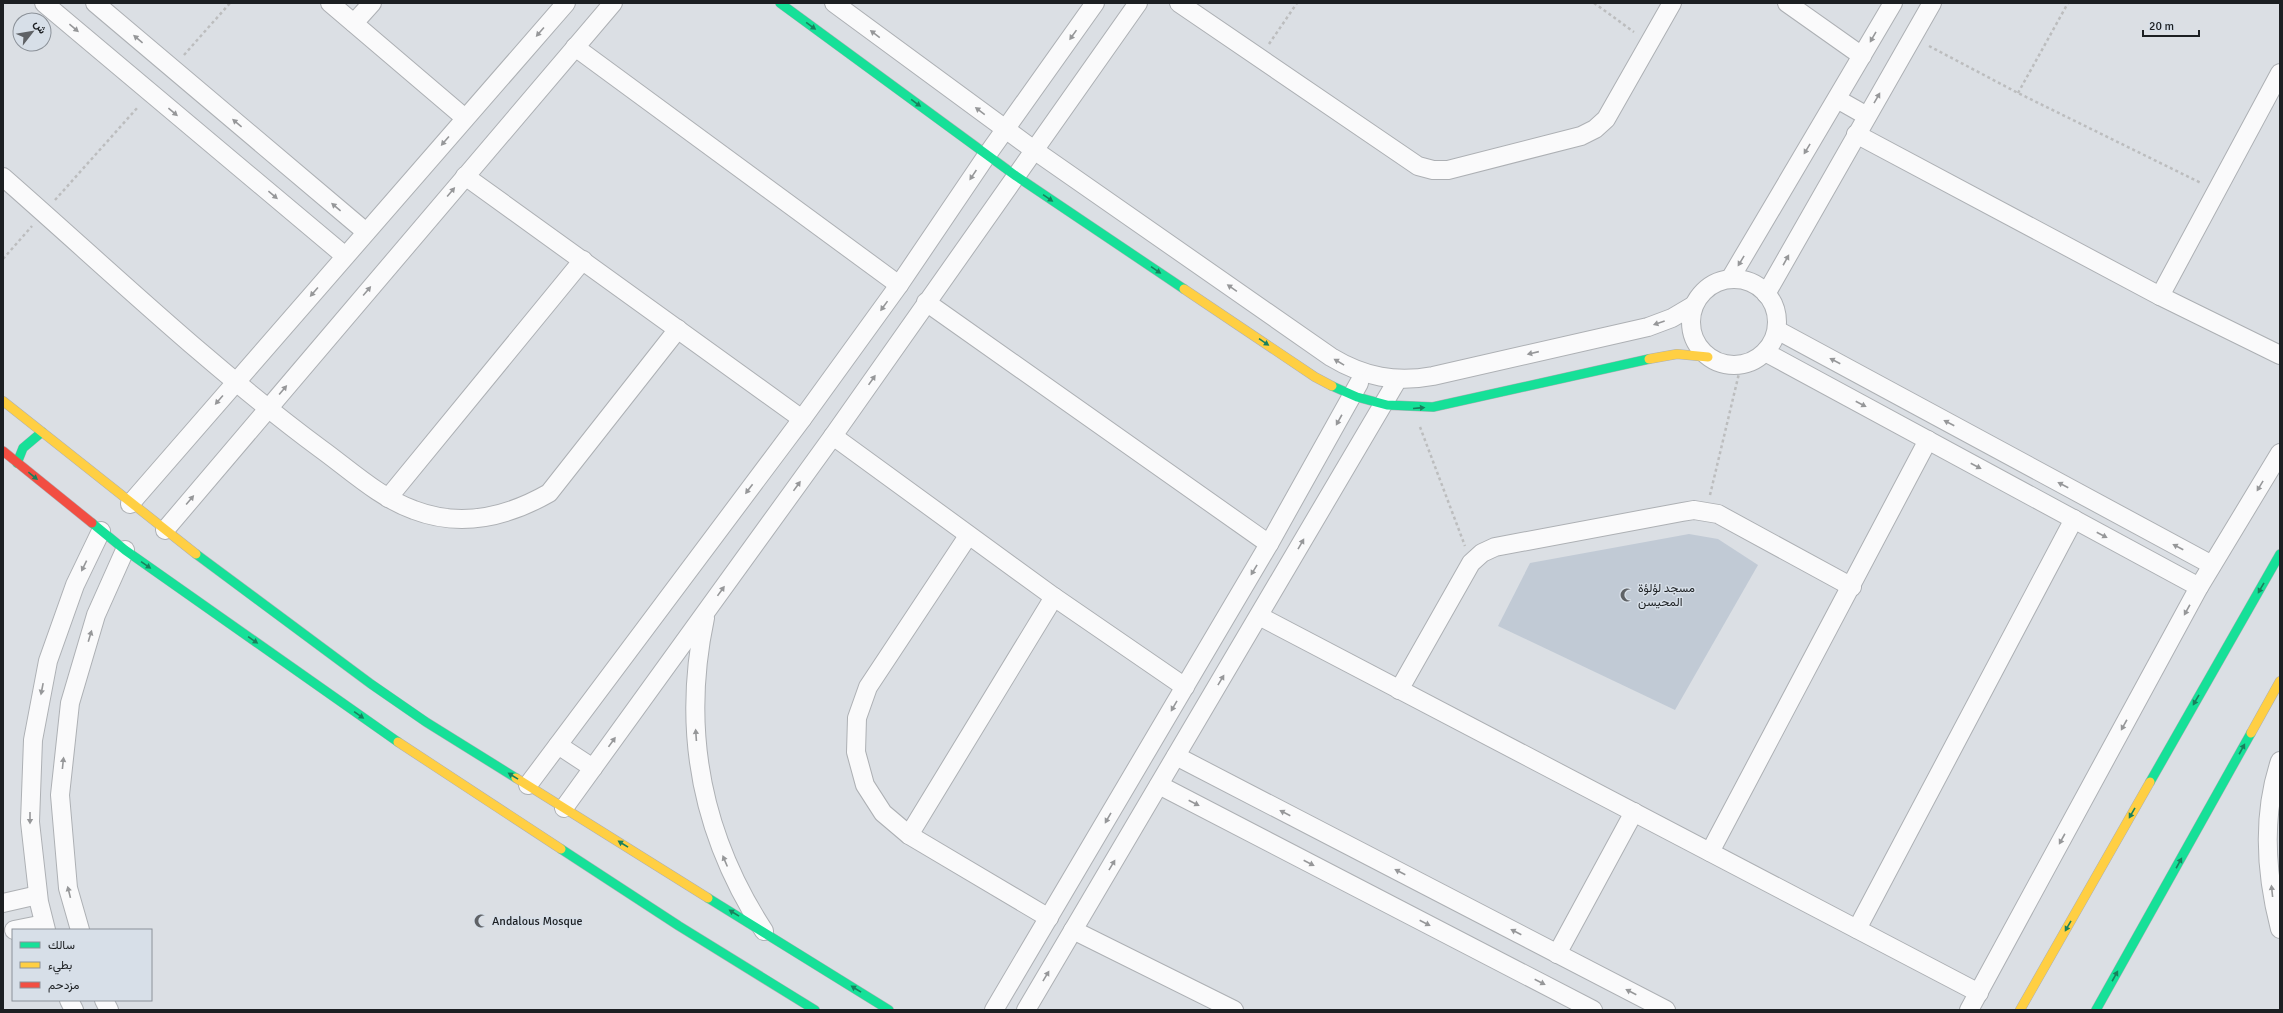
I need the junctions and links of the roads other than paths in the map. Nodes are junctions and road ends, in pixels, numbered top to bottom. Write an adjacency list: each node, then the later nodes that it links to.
1 (44, 3): 31 (street, one-way to 31)
2 (95, 3): 30 (street, one-way to 2)
3 (330, 3): 16 (street)
4 (372, 3): 16 (street)
5 (566, 3): 22 (street, one-way to 22)
6 (613, 3): 17 (street)
7 (780, 3): 26 (street, one-way to 26)
8 (834, 3): 23 (street, one-way to 8)
9 (1095, 3): 23 (street, one-way to 23)
10 (1138, 3): 25 (street)
11 (1179, 3): 12 (street)
12 (1672, 3)
13 (1787, 3): 18 (street)
14 (1893, 3): 18 (street, one-way to 18)
15 (1932, 3): 21 (street, one-way to 15)
16 (354, 23): 22 (street)
17 (575, 47): 27 (street); 34 (street)
18 (1862, 56): 20 (street)
19 (2280, 73): 36 (street)
20 (1837, 99): 21 (street); 33 (street, one-way to 33)
21 (1867, 116): 24 (street)
22 (466, 118): 30 (street, one-way to 30)
23 (1005, 130): 25 (street); 26 (street)
24 (1856, 134): 35 (street, one-way to 24); 36 (street)
25 (1034, 150): 28 (street); 44 (street, one-way to 25)
26 (987, 155): 28 (street); 34 (street, one-way to 34)
27 (465, 176): 32 (street); 50 (street, one-way to 27)
28 (1016, 176): 37 (street); 47 (street, one-way to 47)
29 (3, 177): 46 (street)
30 (366, 232): 31 (street)
31 (345, 256): 46 (street, one-way to 46)
32 (583, 260): 39 (street); 58 (street)
33 (1730, 279): 35 (street); 38 (street)
34 (899, 285): 51 (street, one-way to 51)
35 (1766, 294): 40 (street)
36 (2160, 296): 42 (street)
37 (926, 302): 53 (street, one-way to 37); 64 (street)
38 (1694, 305): 43 (street); 45 (street, one-way to 45)
39 (678, 329): 51 (street); 58 (street)
40 (1777, 330): 41 (street); 67 (street, one-way to 40)
41 (1765, 352): 43 (street); 54 (street, one-way to 54)
42 (2280, 355)
43 (1708, 357): 49 (street, one-way to 43)
44 (1363, 373): 45 (street); 47 (street)
45 (1398, 379): 49 (street)
46 (236, 382): 50 (street); 59 (street, one-way to 59)
47 (1353, 396): 49 (street); 64 (street, one-way to 64)
48 (3, 402): 52 (street)
49 (1382, 405): 72 (street, one-way to 49)
50 (267, 409): 58 (street); 61 (street, one-way to 50)
51 (802, 419): 76 (street, one-way to 76)
52 (42, 432): 57 (street); 59 (street)
53 (834, 436): 63 (street); 71 (street, one-way to 53)
54 (1928, 440): 60 (street, one-way to 60); 68 (street)
55 (3, 451): 57 (street)
56 (2280, 453): 67 (street, one-way to 67)
57 (17, 463): 62 (street, one-way to 62)
58 (388, 498)
59 (130, 504): 61 (street)
60 (2074, 519): 69 (street, one-way to 69); 92 (street)
61 (165, 530): 80 (street, one-way to 61)
62 (101, 531): 65 (street); 86 (street, one-way to 86)
63 (968, 536): 70 (street); 84 (street)
64 (1269, 544): 74 (street, one-way to 74)
65 (125, 550): 91 (street, one-way to 65); 102 (street, one-way to 102)
66 (2280, 554): 110 (street, one-way to 110)
67 (2212, 565): 69 (street)
68 (1852, 587): 75 (street); 85 (street)
69 (2199, 587): 97 (street, one-way to 97)
70 (1054, 597): 74 (street); 84 (street)
71 (706, 611): 79 (street, one-way to 71); 95 (street, one-way to 71)
72 (1259, 616): 75 (street); 77 (street, one-way to 72)
73 (2280, 681): 111 (street, one-way to 73)
74 (1185, 687): 88 (street, one-way to 88)
75 (1399, 690): 83 (street)
76 (558, 745): 79 (street); 80 (street)
77 (1176, 756): 81 (street); 96 (street, one-way to 77)
78 (2280, 761): 93 (street, one-way to 78)
79 (593, 768): 82 (street)
80 (528, 785): 82 (street)
81 (1159, 785): 94 (street, one-way to 81); 107 (street, one-way to 107)
82 (564, 808): 95 (street, one-way to 82)
83 (1634, 812): 85 (street); 96 (street)
84 (908, 835): 88 (street)
85 (1710, 852): 92 (street)
86 (38, 895): 87 (street); 89 (street)
87 (3, 902)
88 (1049, 918): 104 (street)
89 (45, 927): 90 (street)
90 (24, 929)
91 (80, 929)
92 (1857, 929): 97 (street)
93 (2280, 929)
94 (1073, 930): 105 (street, one-way to 94); 106 (street)
95 (764, 932): 103 (street, one-way to 95)
96 (1557, 954): 108 (street, one-way to 96)
97 (1979, 993): 109 (street)
98 (70, 1001): 100 (street)
99 (104, 1001): 101 (street)
100 (74, 1010)
101 (109, 1010)
102 (815, 1010)
103 (889, 1010)
104 (994, 1010)
105 (1026, 1010)
106 (1234, 1010)
107 (1593, 1010)
108 (1666, 1010)
109 (1969, 1010)
110 (2020, 1010)
111 (2096, 1010)

